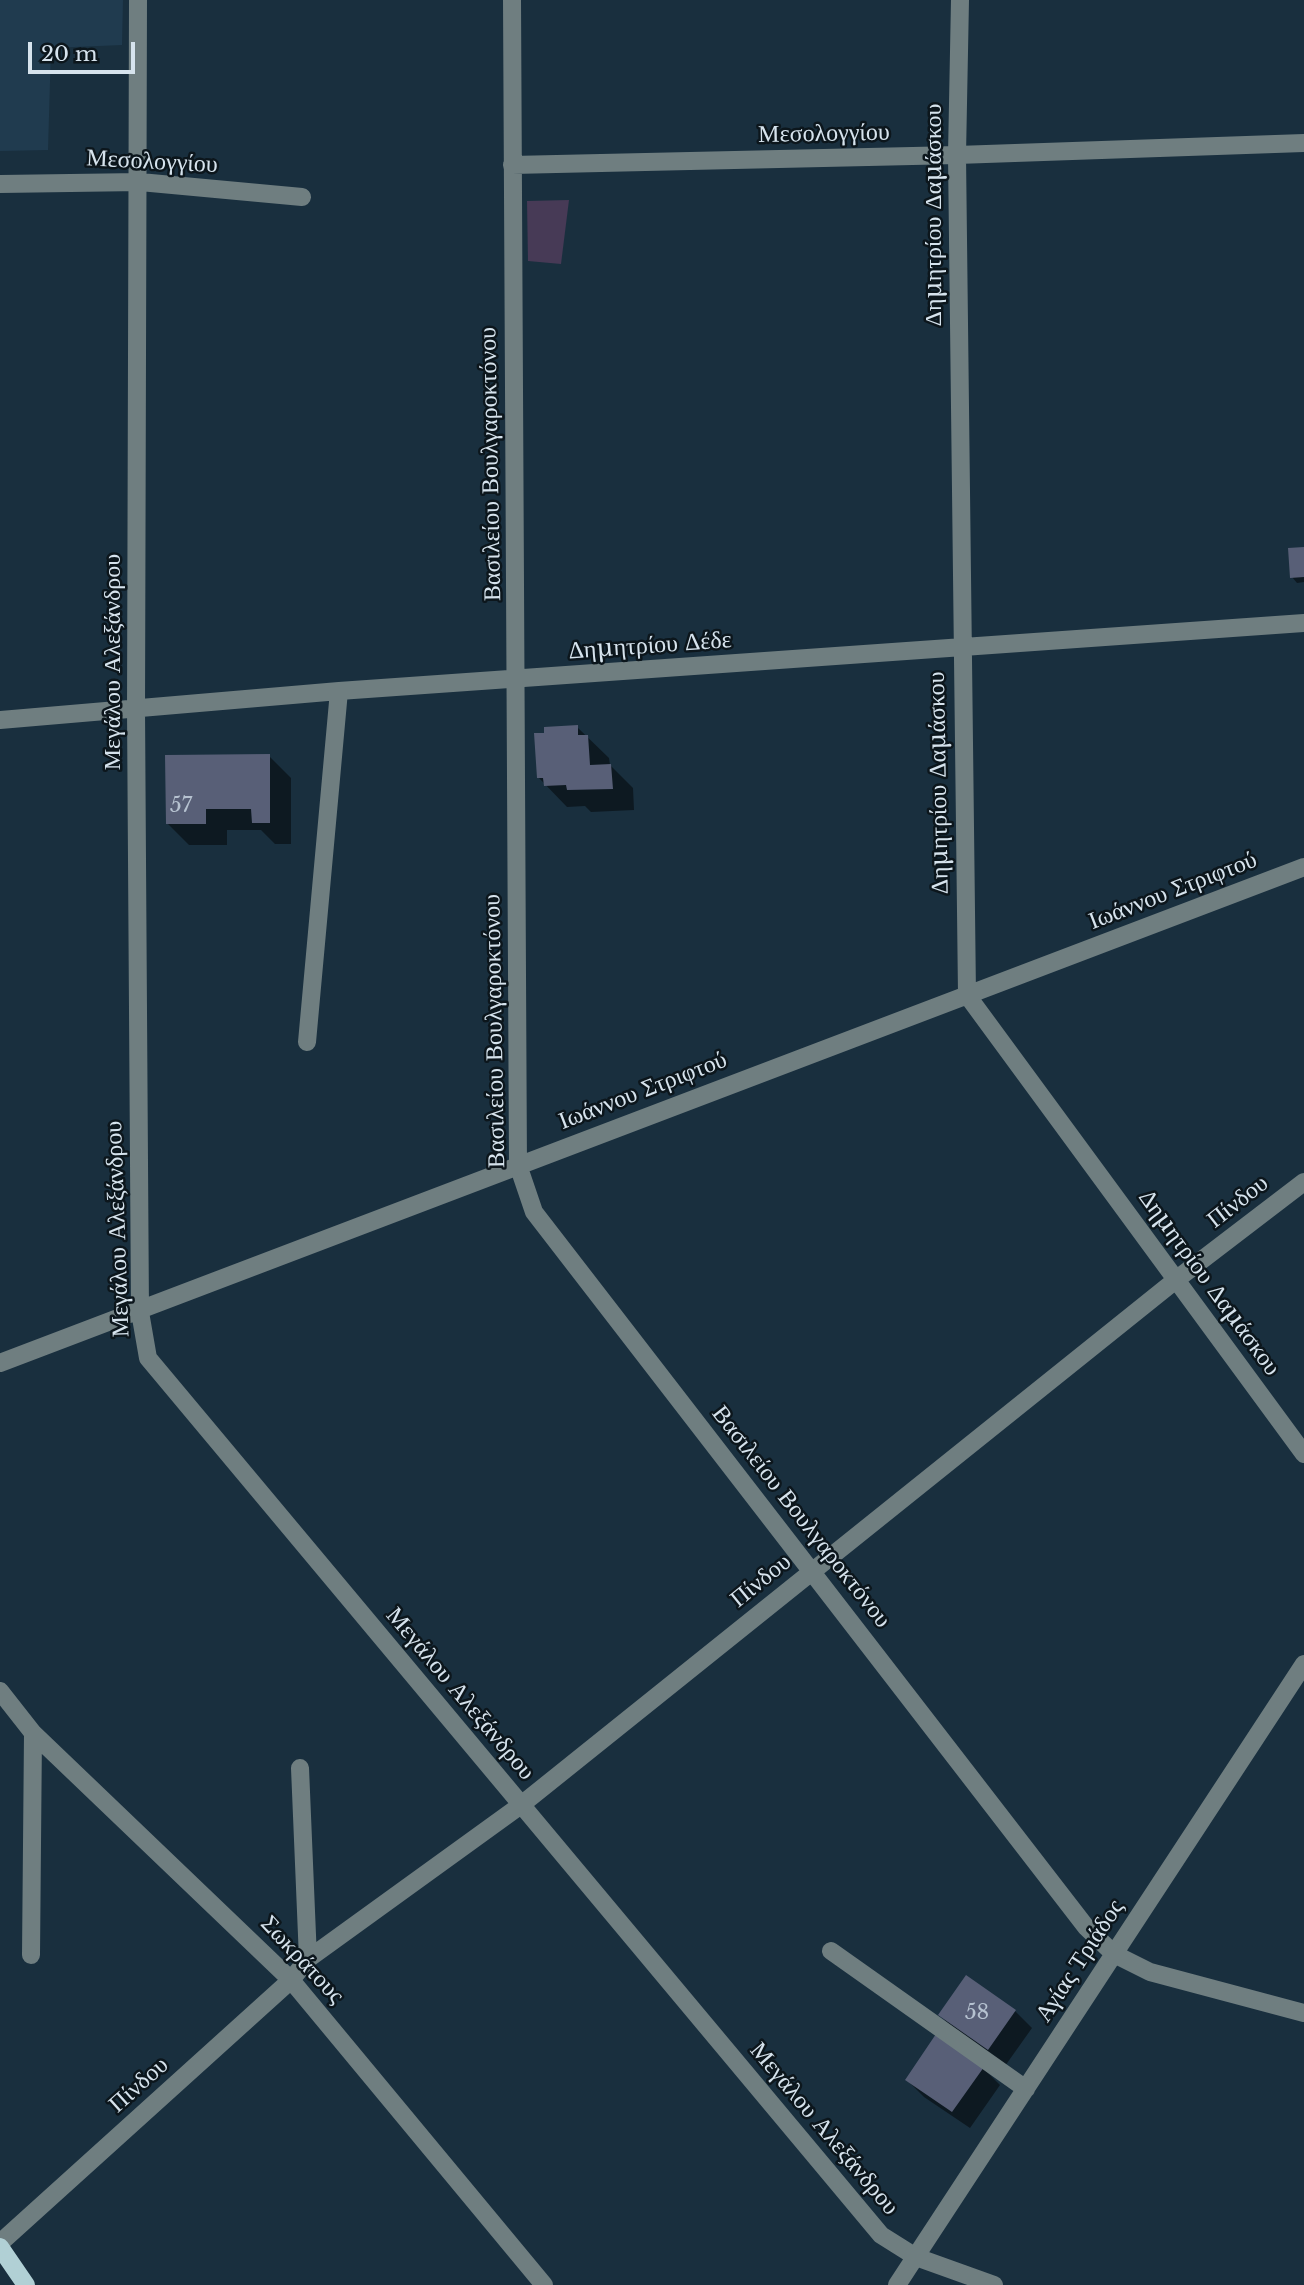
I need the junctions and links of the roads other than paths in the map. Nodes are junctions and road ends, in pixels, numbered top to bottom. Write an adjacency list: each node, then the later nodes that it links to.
1 (138, 0): 7 (street, Μεγάλου Αλεξάνδρου)
2 (512, 0): 6 (street, Βασιλείου Βουλγαροκτόνου)
3 (960, 0): 5 (street, Δημητρίου Δαμάσκου)
4 (1304, 143): 5 (street, Μεσολογγίου)
5 (957, 155): 6 (street, Μεσολογγίου); 11 (street, Δημητρίου Δαμάσκου)
6 (512, 165): 12 (street, Βασιλείου Βουλγαροκτόνου)
7 (140, 182): 8 (street, Μεσολογγίου); 9 (street, Μεσολογγίου); 14 (street, Μεγάλου Αλεξάνδρου)
8 (0, 184)
9 (302, 197)
10 (1304, 623): 11 (street, Δημητρίου Δέδε)
11 (961, 648): 12 (street, Δημητρίου Δέδε); 17 (street, Δημητρίου Δαμάσκου)
12 (517, 681): 13 (street, Δημητρίου Δέδε); 19 (street, Βασιλείου Βουλγαροκτόνου)
13 (339, 691): 14 (street, Δημητρίου Δέδε); 18 (street)
14 (136, 709): 15 (street, Δημητρίου Δέδε); 22 (street, Μεγάλου Αλεξάνδρου)
15 (0, 720)
16 (1304, 867): 17 (street, Ιωάννου Στριφτού)
17 (967, 995): 19 (street, Ιωάννου Στριφτού); 21 (street, Δημητρίου Δαμάσκου)
18 (307, 1042)
19 (517, 1165): 22 (street, Ιωάννου Στριφτού); 25 (street, Βασιλείου Βουλγαροκτόνου)
20 (1304, 1182): 21 (street, Πίνδου)
21 (1177, 1279): 24 (street, Δημητρίου Δαμάσκου); 25 (street, Πίνδου)
22 (140, 1312): 23 (street, Ιωάννου Στριφτού); 30 (street, Μεγάλου Αλεξάνδρου)
23 (0, 1363)
24 (1304, 1454)
25 (811, 1572): 30 (street, Πίνδου); 32 (street, Βασιλείου Βουλγαροκτόνου)
26 (1304, 1664): 32 (street, Αγίας Τριάδος)
27 (0, 1691): 28 (street, Σωκράτους)
28 (33, 1733): 33 (street); 35 (street, Σωκράτους)
29 (300, 1768): 34 (street)
30 (521, 1805): 34 (street, Πίνδου); 39 (street, Μεγάλου Αλεξάνδρου)
31 (831, 1951): 37 (street)
32 (1114, 1954): 36 (street, Βασιλείου Βουλγαροκτόνου); 37 (street, Αγίας Τριάδος)
33 (32, 1955)
34 (308, 1959): 35 (street, Πίνδου)
35 (292, 1980): 38 (street, Πίνδου); 41 (street, Σωκράτους)
36 (1304, 2013)
37 (1026, 2089): 39 (street, Αγίας Τριάδος)
38 (0, 2245): 40 (main road)
39 (916, 2257): 42 (street, Αγίας Τριάδος); 43 (street, Μεγάλου Αλεξάνδρου)
40 (26, 2285)
41 (544, 2285)
42 (897, 2285)
43 (994, 2285)

